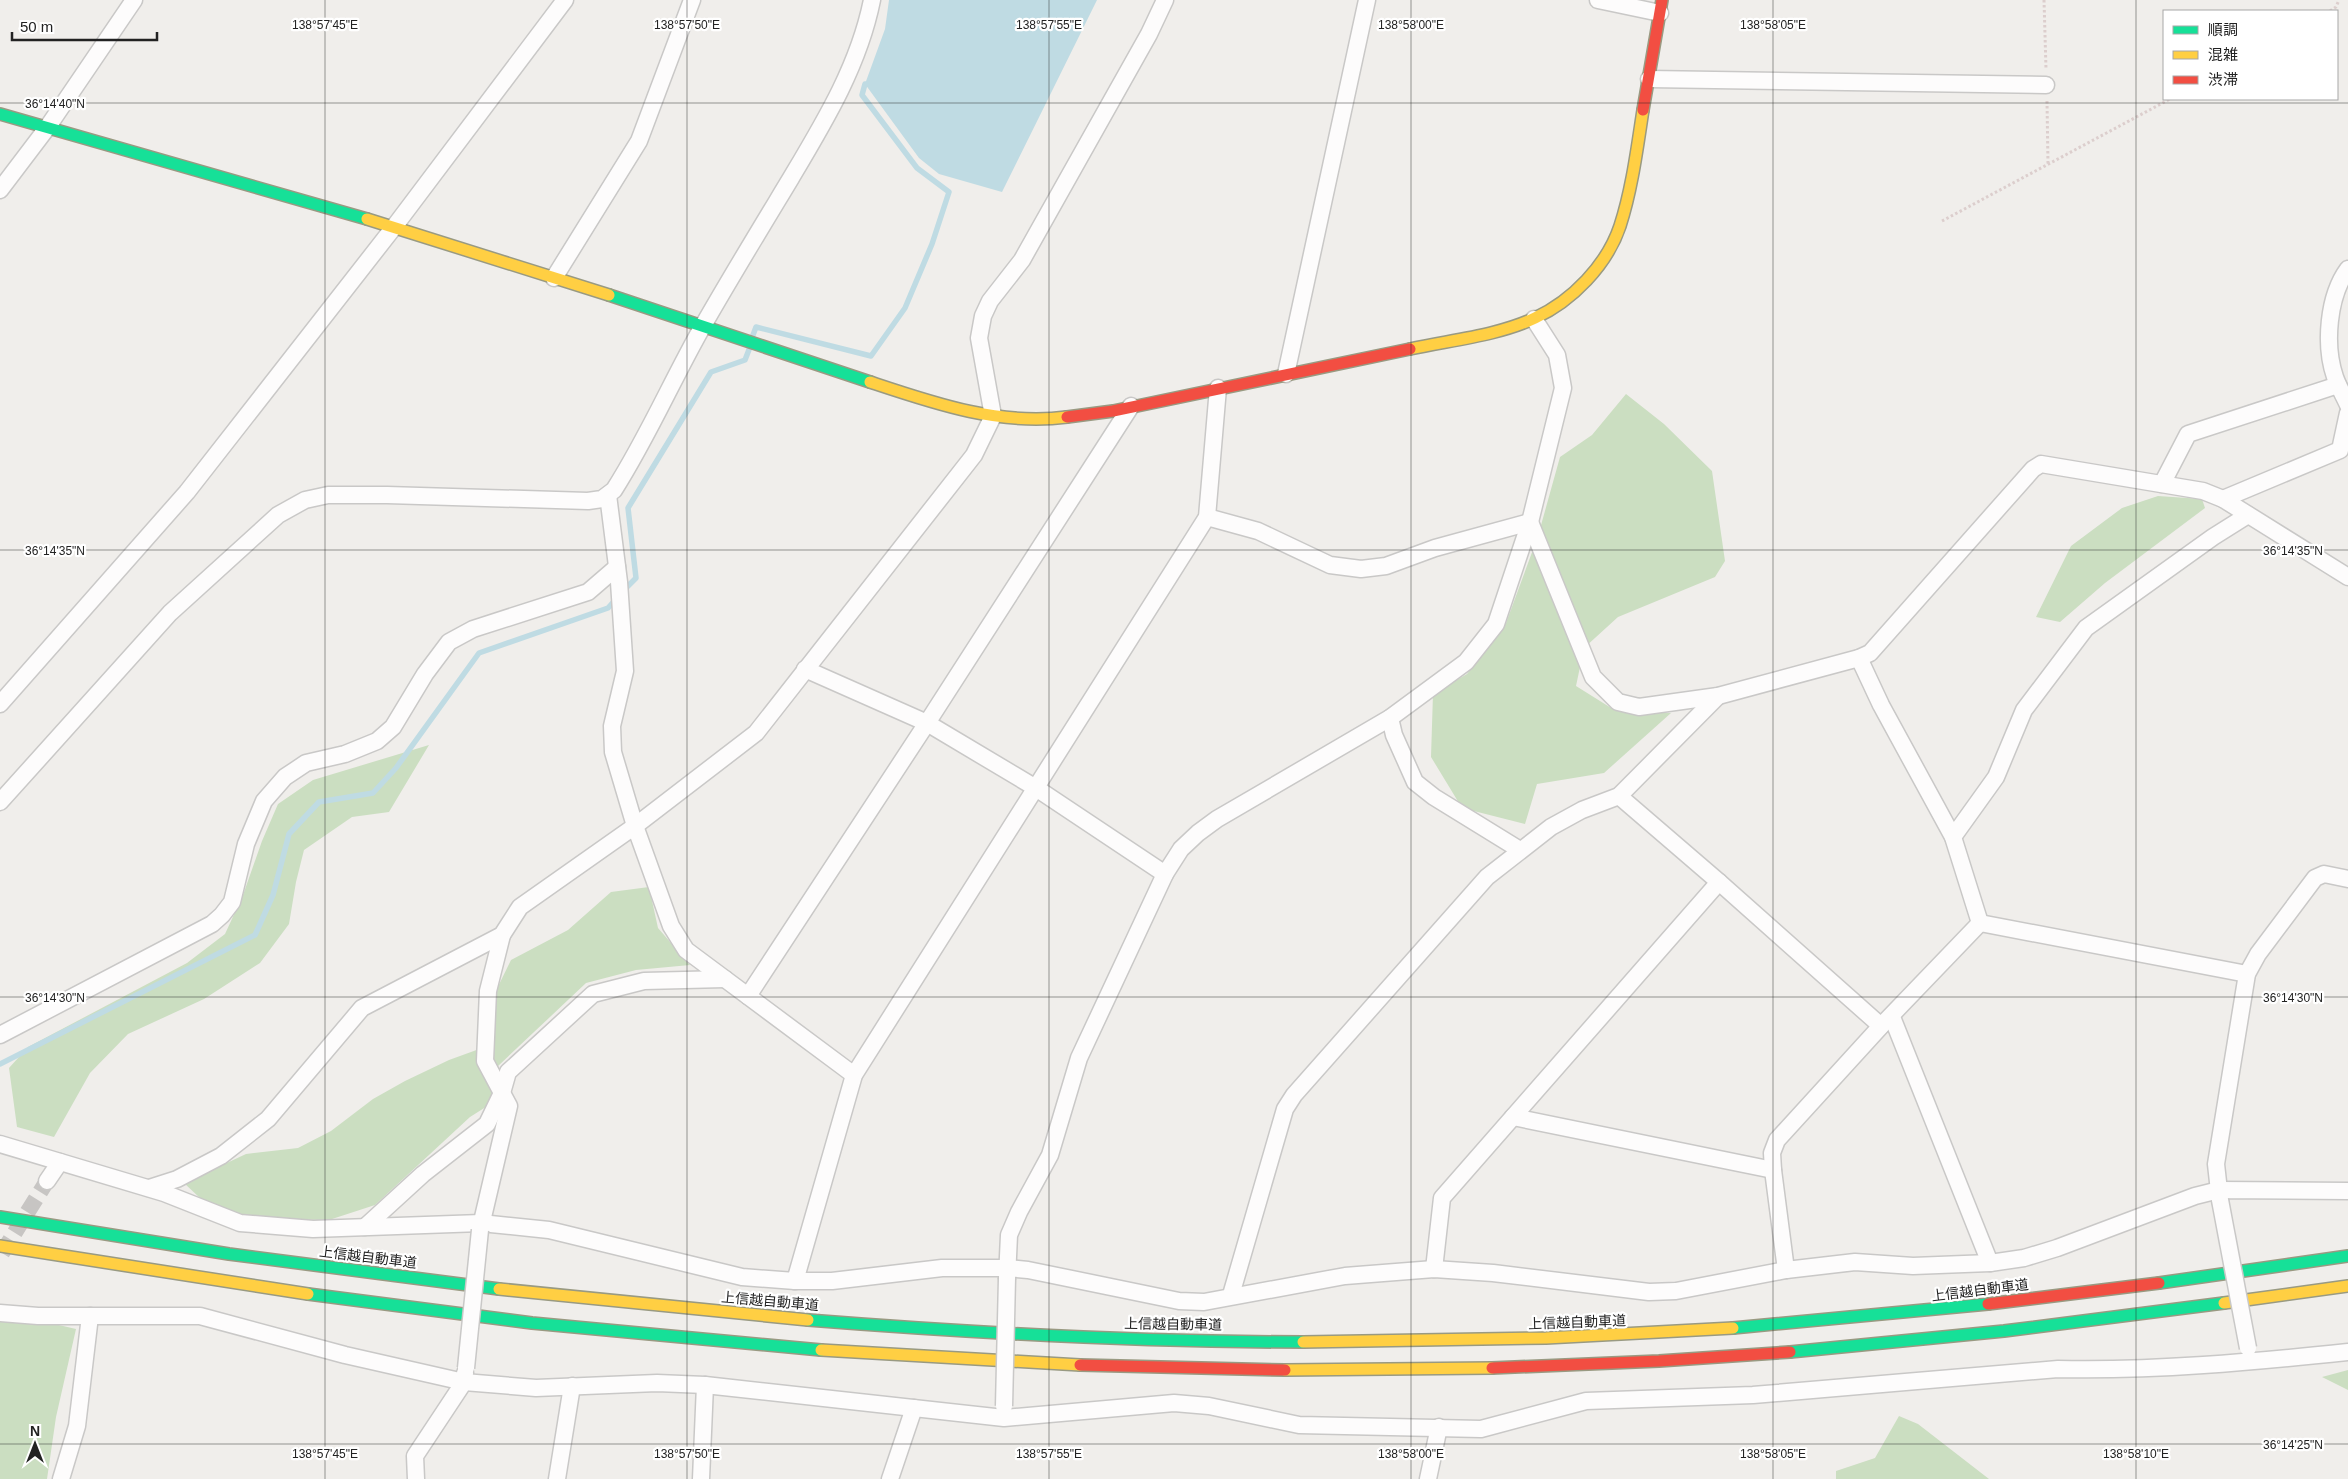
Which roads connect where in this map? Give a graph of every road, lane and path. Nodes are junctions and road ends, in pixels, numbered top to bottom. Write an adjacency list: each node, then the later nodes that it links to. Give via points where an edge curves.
1 (565, 0): 18 (street)
2 (692, 0): 20 (street, via 639,141)
3 (872, 0): 22 (street, via 856,59 835,100)
4 (1165, 0): 29 (street, via 1022,260 990,301 983,316 979,338)
5 (1367, 0): 23 (street)
6 (1598, 0): 9 (street)
7 (2338, 0): 10 (path)
8 (126, 2): 15 (street)
9 (1661, 6): 11 (main road)
10 (2332, 10)
11 (1649, 78): 12 (street); 21 (main road, via 1620,227 1591,276 1560,305)
12 (2046, 85)
13 (2168, 100): 17 (path)
14 (0, 114): 15 (main road)
15 (47, 128): 16 (street); 18 (main road)
16 (0, 190)
17 (1942, 221)
18 (394, 227): 20 (main road); 41 (street, via 187,492)
19 (2348, 269): 24 (street, via 2333,305 2329,342)
20 (554, 278): 22 (main road)
21 (1534, 319): 23 (main road, via 1498,330); 36 (street, via 1557,355 1563,388)
22 (703, 325): 29 (main road, via 935,404); 32 (street, via 625,474)
23 (1286, 374): 25 (main road)
24 (2338, 385): 26 (street); 31 (street, via 2188,434)
25 (1218, 388): 27 (main road); 35 (street)
26 (2348, 405)
27 (1131, 406): 29 (main road, via 1058,418); 45 (street)
28 (2348, 413): 30 (street)
29 (994, 416): 40 (street, via 974,455)
30 (2344, 450): 33 (street)
31 (2162, 484): 33 (street); 39 (street, via 2041,464 1870,653)
32 (608, 495): 37 (street); 48 (street, via 588,502 387,495 328,495 305,500 278,515 170,613)
33 (2222, 499): 34 (street)
34 (2248, 515): 38 (street); 50 (street, via 2213,536 2086,628 2024,710 1996,777)
35 (1207, 517): 36 (street, via 1258,531 1330,564 1361,569 1386,566 1435,548); 46 (street)
36 (1530, 522): 42 (street, via 1593,676 1607,692 1618,702 1639,707); 44 (street, via 1496,624 1466,662)
37 (618, 574): 49 (street, via 625,671 612,726 613,752); 61 (street, via 588,592 473,629 449,642 393,727 377,741 345,754 306,763 285,777 264,801 246,844 232,902 212,924)
38 (2348, 577)
39 (1859, 658): 42 (street); 50 (street, via 1881,706)
40 (805, 669): 45 (street); 49 (street, via 756,732)
41 (6, 684): 43 (street)
42 (1718, 696): 47 (street)
43 (0, 704)
44 (1390, 718): 51 (street, via 1415,782); 52 (street, via 1218,819 1181,849)
45 (927, 723): 46 (street); 59 (street)
46 (1036, 788): 52 (street); 62 (street)
47 (1619, 796): 51 (street, via 1582,810); 54 (street)
48 (0, 802)
49 (635, 826): 56 (street, via 520,907); 58 (street, via 671,926 686,950)
50 (1953, 837): 55 (street)
51 (1520, 850): 83 (street, via 1487,877 1289,1102)
52 (1165, 874): 80 (street, via 1079,1058 1050,1155 1018,1212 1009,1235)
53 (2348, 879): 57 (street, via 2324,874 2314,878)
54 (1719, 882): 60 (street); 64 (street)
55 (1980, 923): 57 (street); 60 (street)
56 (502, 935): 63 (street, via 488,991 485,1062); 69 (street, via 362,1008 268,1119 221,1156 178,1179)
57 (2246, 974): 71 (street, via 2216,1164)
58 (726, 979): 59 (street); 63 (street, via 644,981 593,994 508,1072)
59 (748, 996): 62 (street)
60 (1886, 1022): 67 (street, via 1778,1140 1772,1153); 77 (street)
61 (0, 1035)
62 (854, 1075): 81 (street)
63 (502, 1093): 73 (street, via 487,1124 423,1174); 74 (street, via 509,1106)
64 (1513, 1117): 67 (street); 78 (street, via 1442,1198)
65 (0, 1144): 66 (street)
66 (60, 1162): 68 (street); 69 (street)
67 (1773, 1170): 79 (street)
68 (47, 1181)
69 (148, 1188): 73 (street, via 240,1223 313,1229)
70 (2348, 1190): 71 (street)
71 (2220, 1195): 77 (street, via 2195,1196 2057,1248 2024,1258); 87 (street, bridge)
72 (0, 1218): 76 (main road, 上信越自動車道, via 270,1259 634,1304 986,1332 1310,1342 1542,1339 1785,1324 2028,1300)
73 (365, 1227): 74 (street)
74 (481, 1227): 81 (street, via 549,1230 742,1277); 88 (street, bridge)
75 (0, 1246): 82 (main road, via 269,1289 520,1321 759,1344 1000,1361 1205,1368 1438,1370 1790,1352 2025,1328)
76 (2348, 1256)
77 (1990, 1263): 79 (street, via 1913,1266 1855,1262)
78 (1434, 1269): 79 (street, via 1649,1292 1676,1291); 83 (street, via 1345,1276)
79 (1786, 1270)
80 (1007, 1273): 81 (street, via 942,1268 832,1281); 83 (street, via 1028,1270 1179,1301 1204,1302); 92 (street, bridge)
81 (795, 1281)
82 (2348, 1286)
83 (1231, 1296)
84 (0, 1313): 85 (street)
85 (90, 1316): 88 (street, via 200,1316 345,1355); 94 (street, via 76,1426)
86 (2348, 1352): 87 (street)
87 (2250, 1355): 93 (street, via 2108,1370 2058,1369 1753,1395 1586,1401 1481,1429)
88 (465, 1375): 90 (street, via 536,1388); 95 (street, via 415,1456)
89 (705, 1385): 90 (street); 91 (street); 97 (street)
90 (572, 1386): 96 (street)
91 (914, 1408): 92 (street); 98 (street)
92 (1004, 1412): 93 (street, via 1174,1403 1209,1406 1299,1425)
93 (1439, 1427): 99 (street)
94 (61, 1479)
95 (416, 1479)
96 (557, 1479)
97 (701, 1479)
98 (890, 1479)
99 (1428, 1479)

